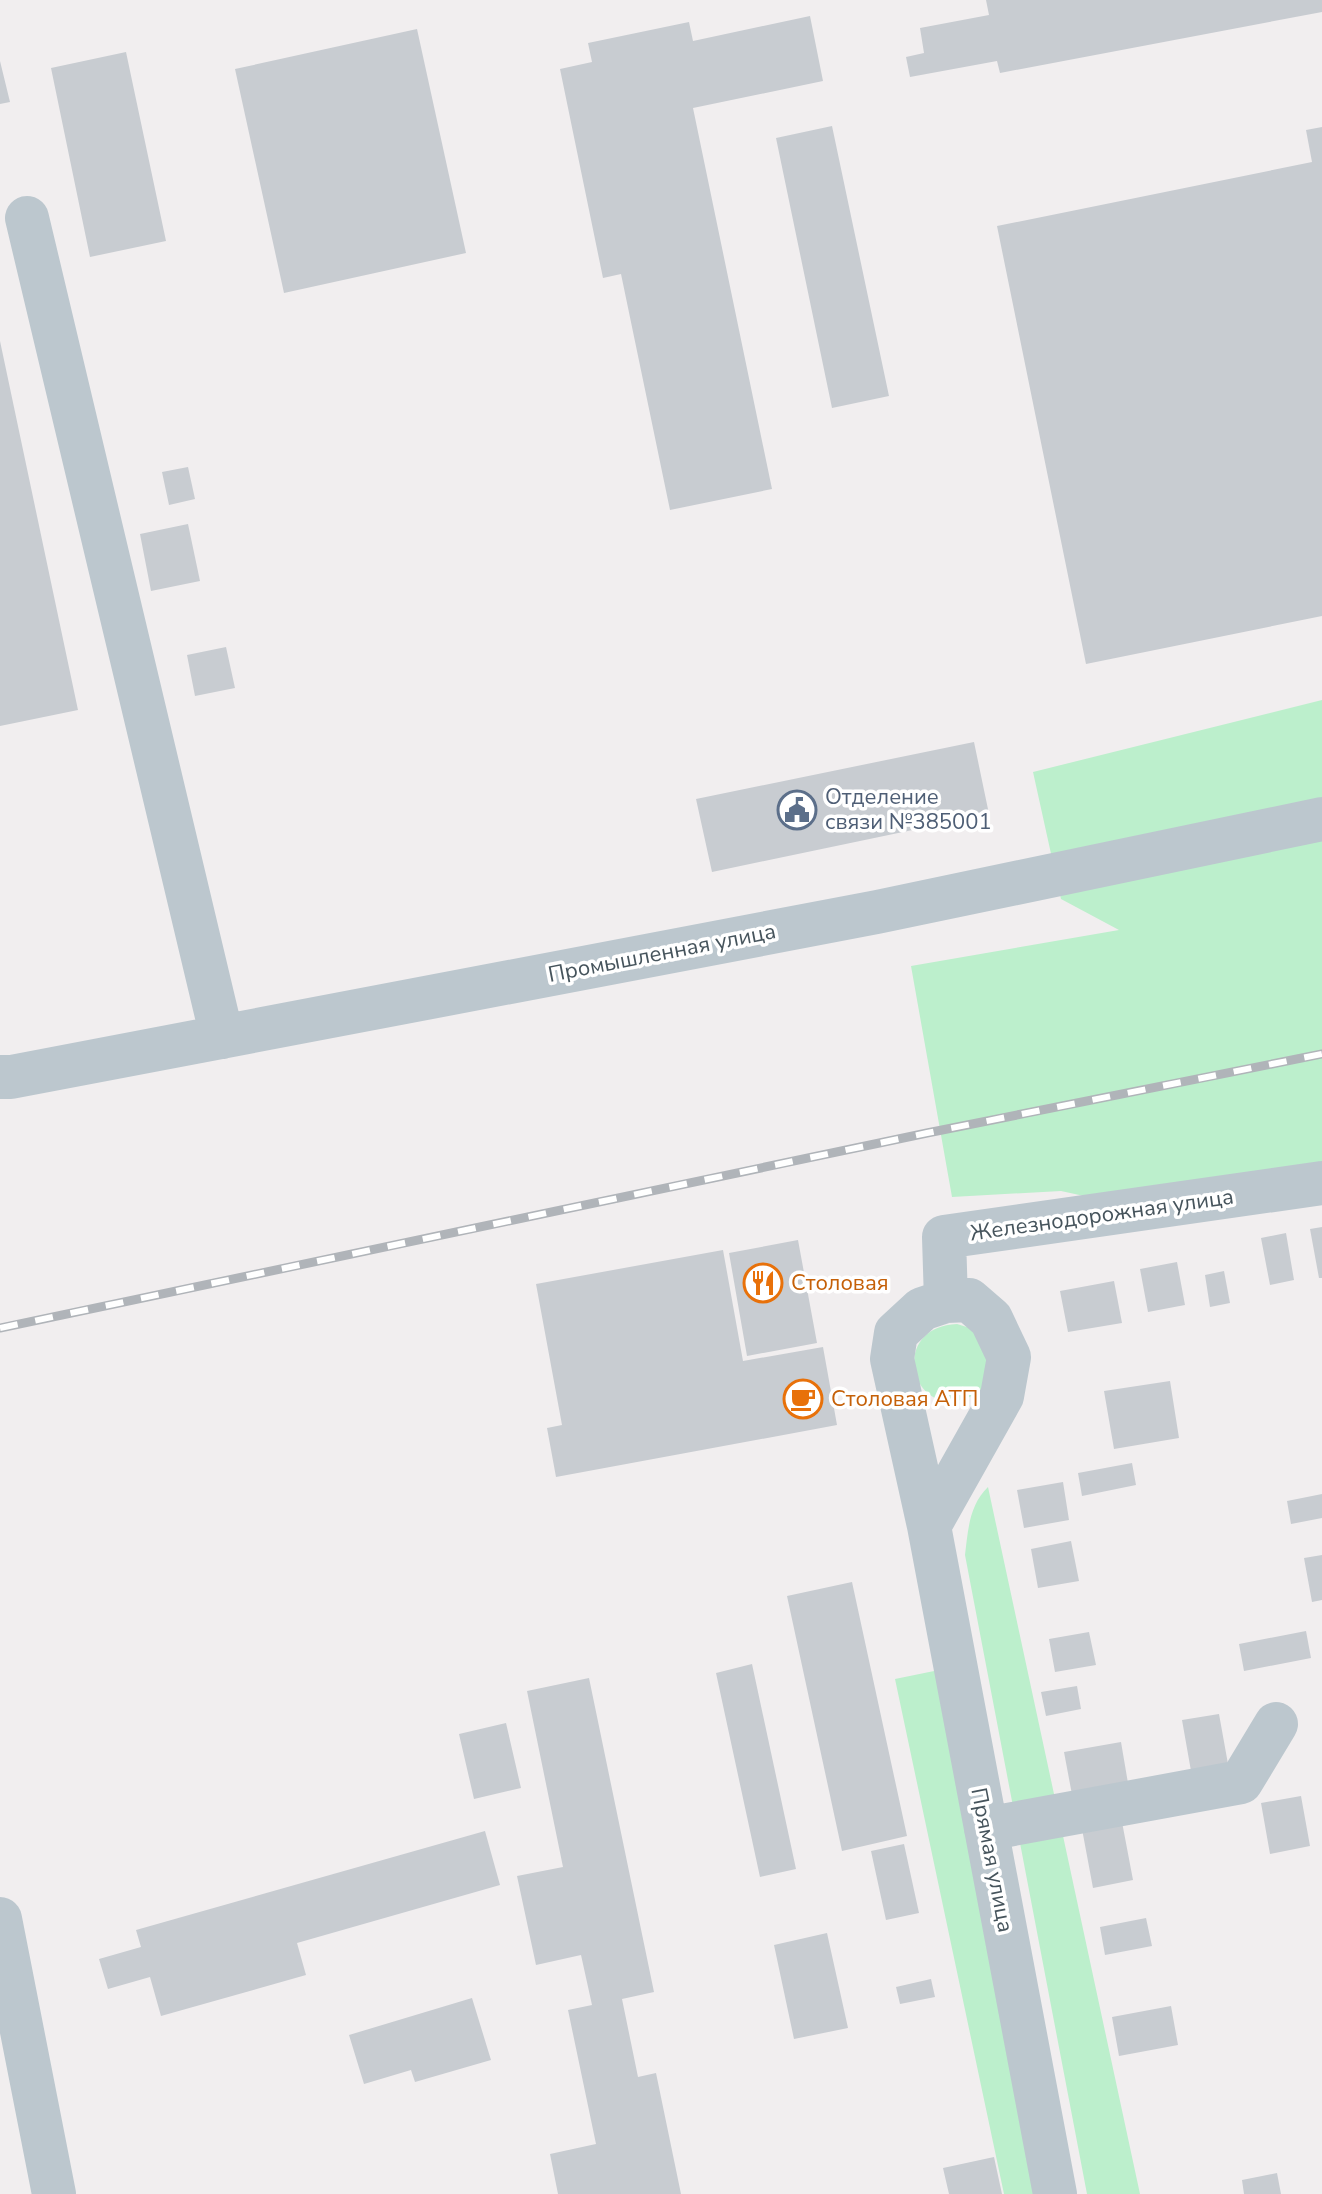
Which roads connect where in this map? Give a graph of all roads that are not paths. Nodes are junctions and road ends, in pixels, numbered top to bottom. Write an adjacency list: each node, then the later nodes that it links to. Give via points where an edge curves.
1 (27, 218): 3 (street)
2 (1322, 819): 3 (street, Промышленная улица, via 877,912)
3 (222, 1037): 4 (street, Промышленная улица)
4 (0, 1077)
5 (1322, 1183): 6 (street, Железнодорожная улица, via 944,1237)
6 (946, 1301): 7 (street, Прямая улица, via 922,1309 896,1333 892,1359); 7 (street, via 969,1300 991,1319 1009,1357 1002,1396)
7 (929, 1526): 9 (street, Прямая улица)
8 (1276, 1724): 9 (street, via 1241,1782)
9 (986, 1829): 12 (street, Прямая улица)
10 (0, 1919): 11 (street)
11 (54, 2194)
12 (1055, 2194)

